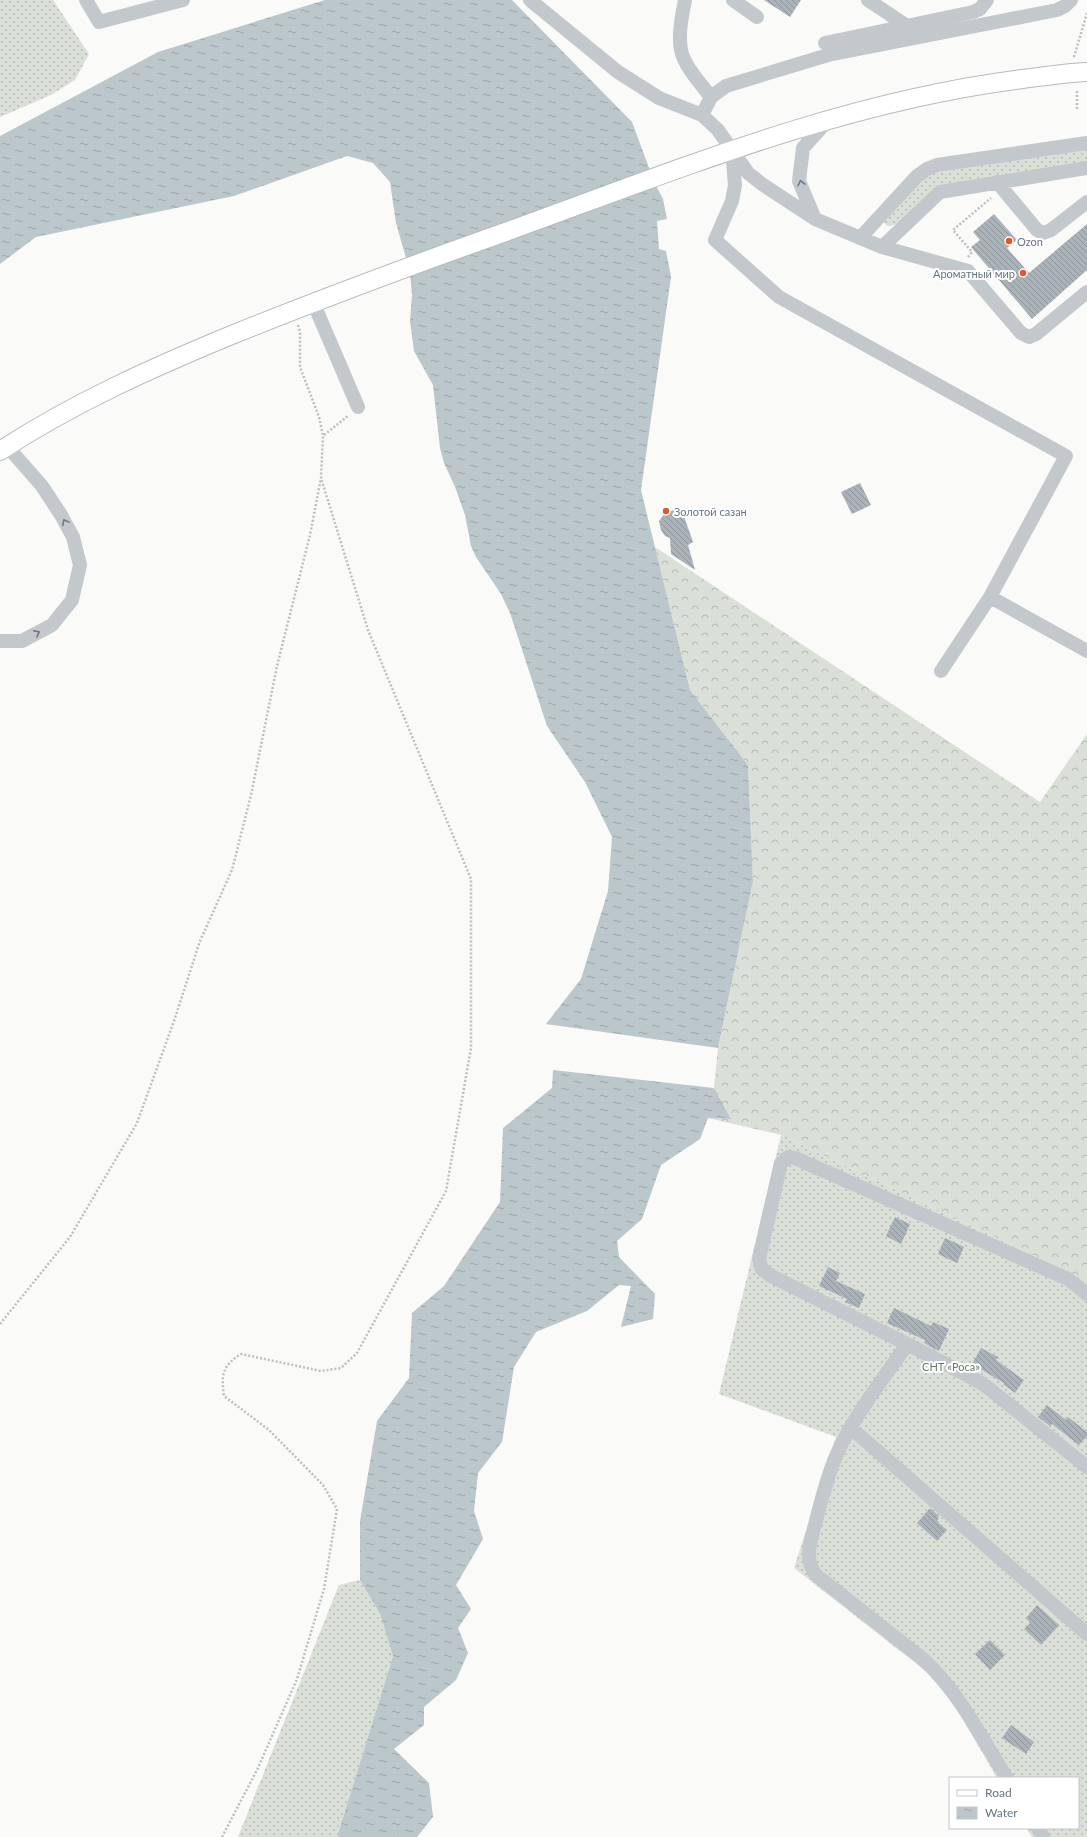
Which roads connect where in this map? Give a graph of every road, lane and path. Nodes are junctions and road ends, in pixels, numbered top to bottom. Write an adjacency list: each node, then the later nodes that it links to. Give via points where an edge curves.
1 (86, 0): 2 (street, via 99,22)
2 (183, 0)
3 (530, 0): 18 (street, via 618,72 659,98)
4 (684, 0): 16 (street, via 681,50 692,72)
5 (732, 0): 10 (street)
6 (868, 0): 11 (street)
7 (987, 0): 11 (street, via 980,9 973,12)
8 (1071, 0): 16 (street, via 1057,10 828,55 726,86)
9 (1087, 13): 13 (path)
10 (757, 17)
11 (907, 26): 12 (street)
12 (826, 43)
13 (1073, 60)
14 (1087, 72): 19 (main road, via 998,82 933,93)
15 (1077, 91): 17 (path)
16 (711, 97): 18 (street)
17 (1077, 109)
18 (702, 115): 21 (street, via 718,130)
19 (829, 118): 21 (main road); 25 (street, one-way to 19, via 799,181 803,148)
20 (1087, 143): 26 (street, via 938,165 927,169 917,176)
21 (732, 150): 25 (street, via 748,173); 30 (main road); 36 (street, via 735,185 732,201 715,240 779,297 1066,456)
22 (1087, 168): 23 (street)
23 (1000, 186): 24 (street, via 1037,230 1043,233 1051,230); 27 (street, via 940,192); 28 (path, via 953,230 972,252)
24 (1087, 202)
25 (815, 219): 26 (street)
26 (860, 238): 27 (street)
27 (882, 247): 28 (street)
28 (961, 268): 29 (street, via 972,274 1022,333 1029,337)
29 (1087, 292)
30 (313, 302): 31 (main road); 32 (street)
31 (294, 310): 33 (path, via 300,332 300,368 319,417); 34 (main road, via 152,369 91,398)
32 (358, 407): 33 (path)
33 (323, 436): 35 (path)
34 (3, 449): 37 (street, one-way to 34, via 22,640 52,625 72,600 80,566 74,537 42,486)
35 (321, 478): 41 (path, via 232,870 200,941 137,1123 70,1237); 47 (path, via 368,630 471,879 470,1048 446,1191 357,1353 341,1368 321,1372 241,1354 229,1361 222,1378 224,1396 269,1430 322,1485 337,1510 324,1589 297,1679 258,1768)
36 (990, 597): 38 (street); 39 (street)
37 (0, 641)
38 (1087, 651)
39 (941, 671)
40 (1087, 1294): 42 (street, via 1068,1279 802,1161 788,1157 783,1160 759,1259 762,1269 771,1276)
41 (0, 1324)
42 (907, 1344): 43 (street); 44 (street, via 987,1387)
43 (851, 1428): 45 (street); 46 (street, via 837,1453 827,1479 808,1554 810,1568 924,1659 939,1674 954,1692)
44 (1087, 1467)
45 (1087, 1634)
46 (1006, 1777)
47 (222, 1837)

